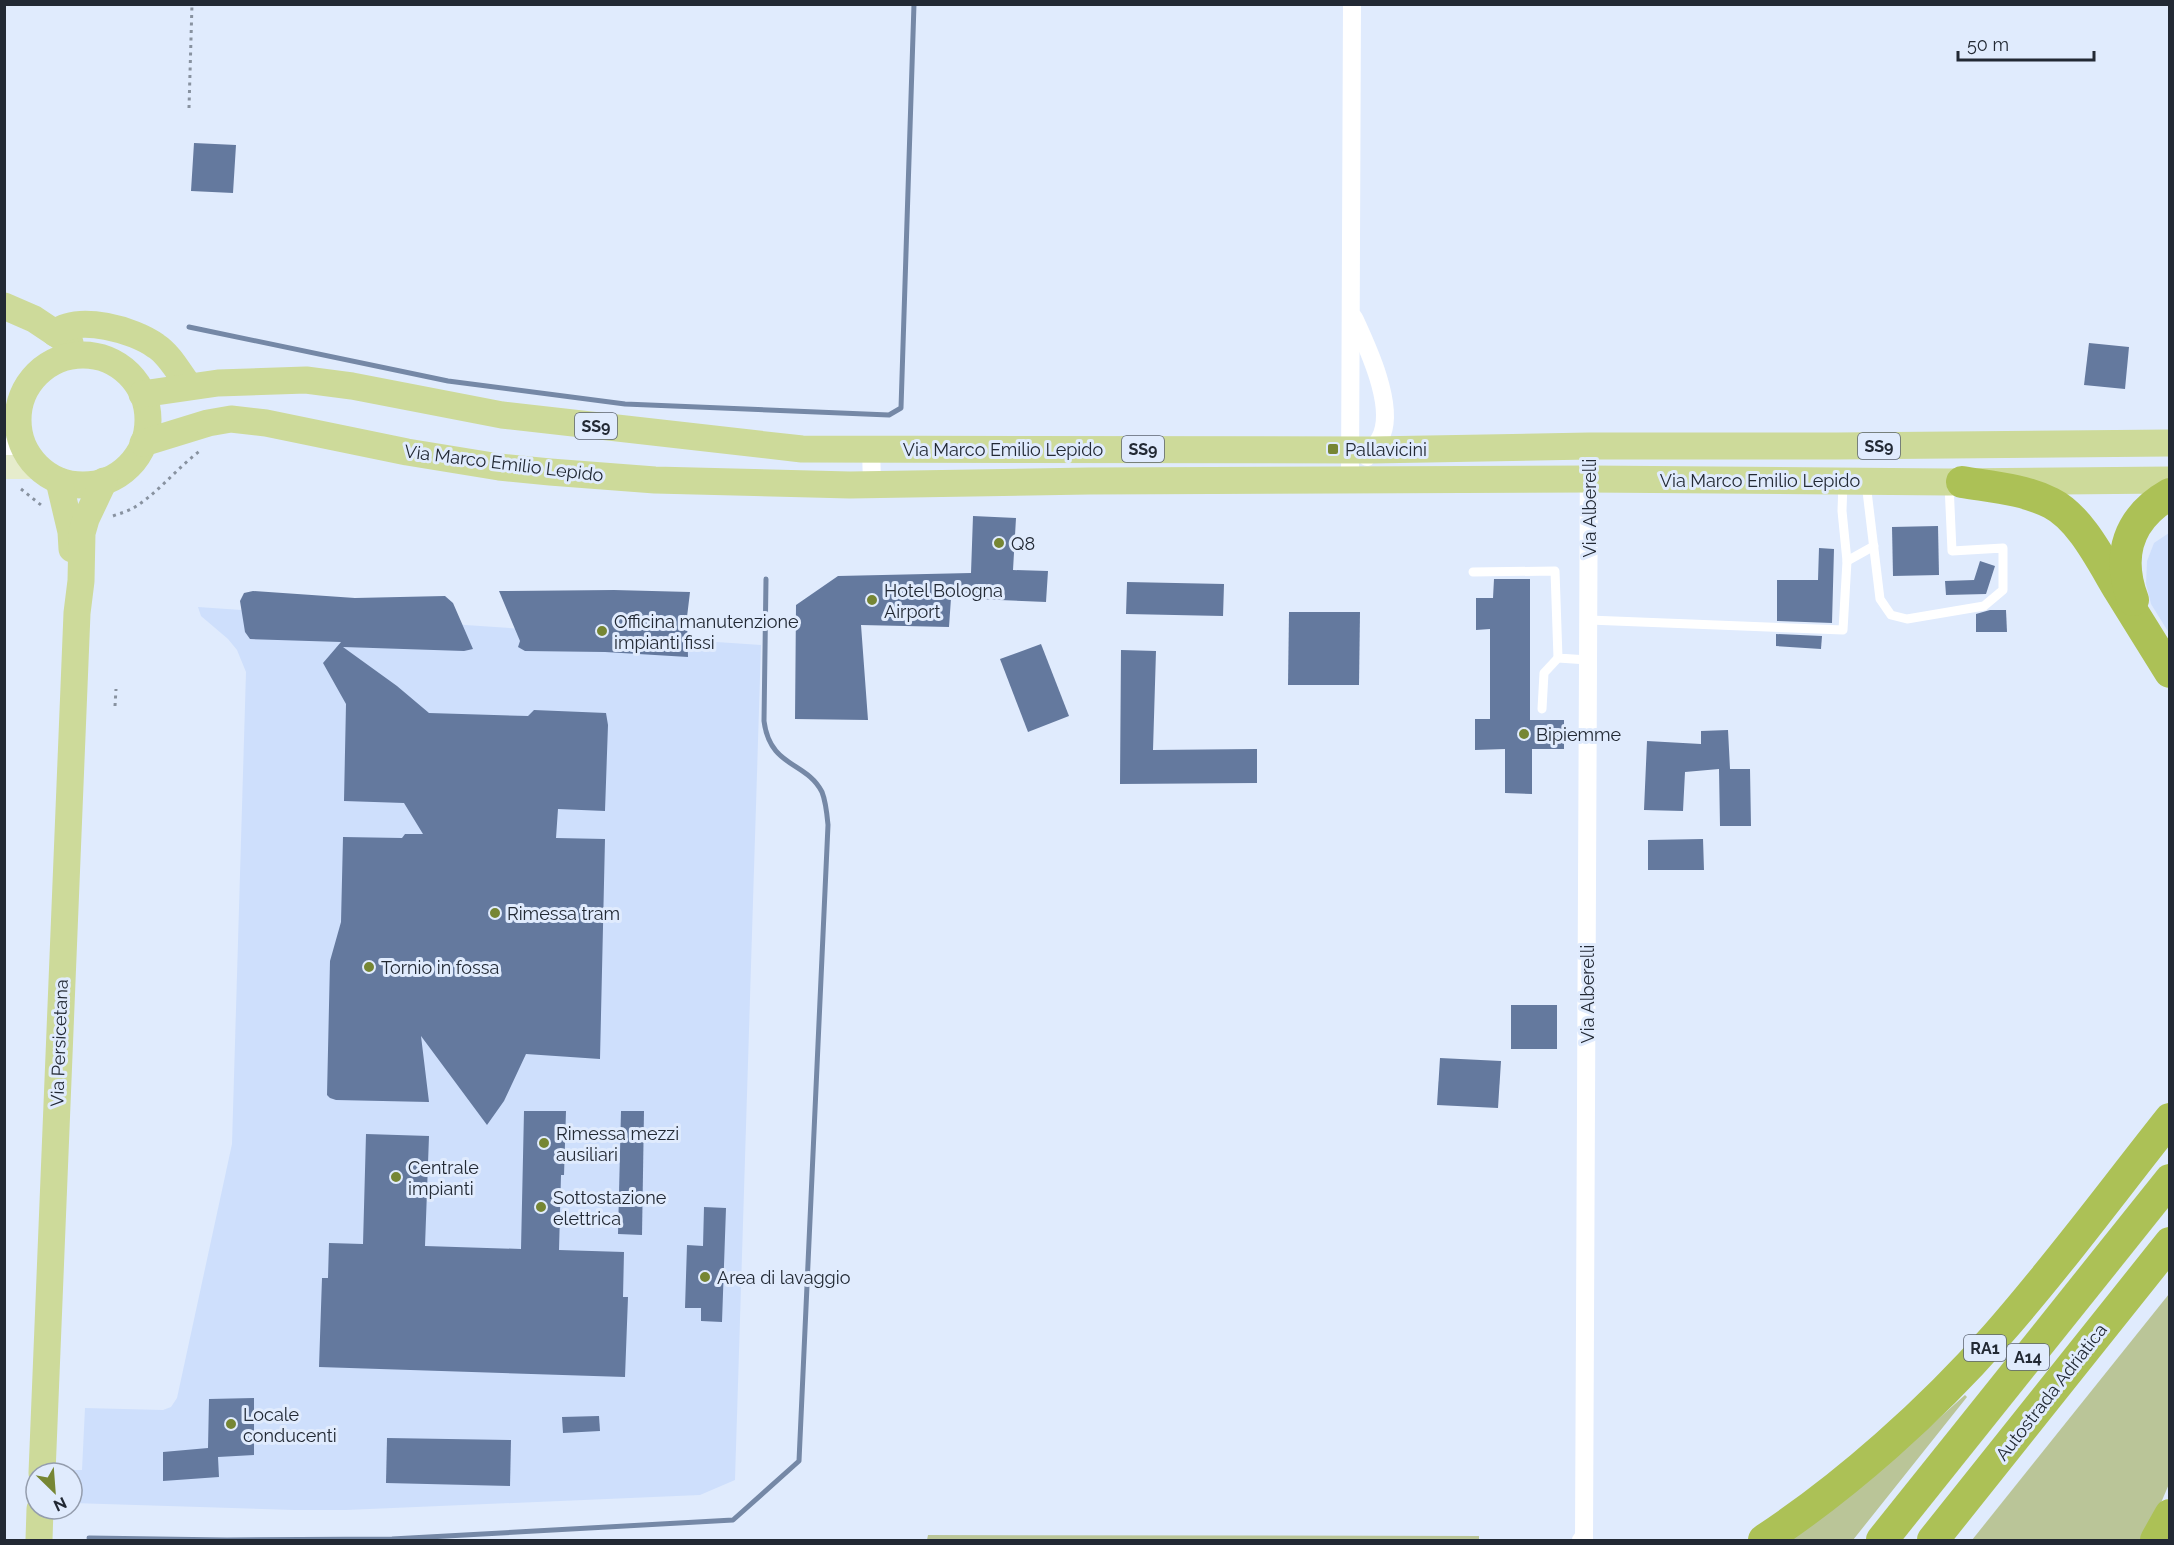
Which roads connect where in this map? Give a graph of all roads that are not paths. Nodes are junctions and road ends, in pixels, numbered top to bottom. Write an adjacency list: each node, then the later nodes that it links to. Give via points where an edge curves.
1 (1352, 4): 3 (street)
2 (4, 306): 4 (main road)
3 (1350, 309): 13 (street); 13 (street, via 1372,362 1384,406 1382,434)
4 (56, 333): 5 (main road); 6 (main road, via 74,325 91,324 132,334 161,350)
5 (89, 356): 7 (main road, via 122,368); 8 (main road, via 69,357 42,370 25,391)
6 (189, 386): 7 (main road, Via Marco Emilio Lepido / SS9); 12 (main road, Via Marco Emilio Lepido / SS9, via 306,380 502,415 802,449)
7 (142, 394): 9 (main road, via 148,421)
8 (10, 438): 16 (main road, via 35,467)
9 (143, 443): 19 (main road, via 133,462); 21 (main road, Via Marco Emilio Lepido / SS9, via 231,419 407,452 549,472 655,480)
10 (2169, 443): 11 (main road, Via Marco Emilio Lepido / SS9)
11 (1589, 446): 13 (main road, Via Marco Emilio Lepido / SS9); 14 (street, Via Alberelli)
12 (871, 449): 13 (main road, Via Marco Emilio Lepido / SS9); 21 (street)
13 (1362, 450): 17 (street)
14 (1589, 479): 17 (main road, Via Marco Emilio Lepido / SS9); 18 (main road, Via Marco Emilio Lepido / SS9); 27 (street, Via Alberelli)
15 (2169, 480): 20 (main road, Via Marco Emilio Lepido / SS9)
16 (59, 481): 19 (main road, via 75,485); 26 (main road, Via Persicetana, via 71,532)
17 (1350, 481): 21 (main road, Via Marco Emilio Lepido / SS9)
18 (1855, 481): 20 (main road, Via Marco Emilio Lepido / SS9); 23 (lane); 24 (lane, via 1842,511)
19 (104, 482): 26 (main road, Via Persicetana, via 82,532)
20 (1955, 482): 23 (lane, via 1952,551 2003,548 2002,590 1984,606 1907,619 1891,615 1880,599); 28 (highway, via 2018,490 2054,504 2072,519 2094,550)
21 (872, 484)
22 (2169, 494): 28 (highway, via 2139,518 2124,555 2129,589)
23 (1874, 546): 24 (lane)
24 (1847, 561): 27 (lane, via 1843,630)
25 (1473, 572): 29 (lane, via 1555,571)
26 (77, 613): 38 (main road, Via Persicetana)
27 (1588, 620): 30 (street, Via Alberelli)
28 (2146, 634): 31 (highway)
29 (1558, 658): 30 (lane); 32 (lane, via 1544,673)
30 (1588, 660): 43 (street, Via Alberelli)
31 (2169, 672)
32 (1542, 709)
33 (2169, 1108): 35 (highway)
34 (2169, 1119): 35 (highway, RA1)
35 (2121, 1180): 44 (highway, RA1, via 2019,1309 1962,1373 1855,1471)
36 (2169, 1180): 41 (highway, A14)
37 (2169, 1243): 45 (highway, Autostrada Adriatica / A14)
38 (42, 1461)
39 (2169, 1515): 46 (highway)
40 (40, 1521): 42 (main road)
41 (1884, 1538)
42 (39, 1540)
43 (1581, 1540)
44 (1764, 1540)
45 (1934, 1540)
46 (2156, 1540)

